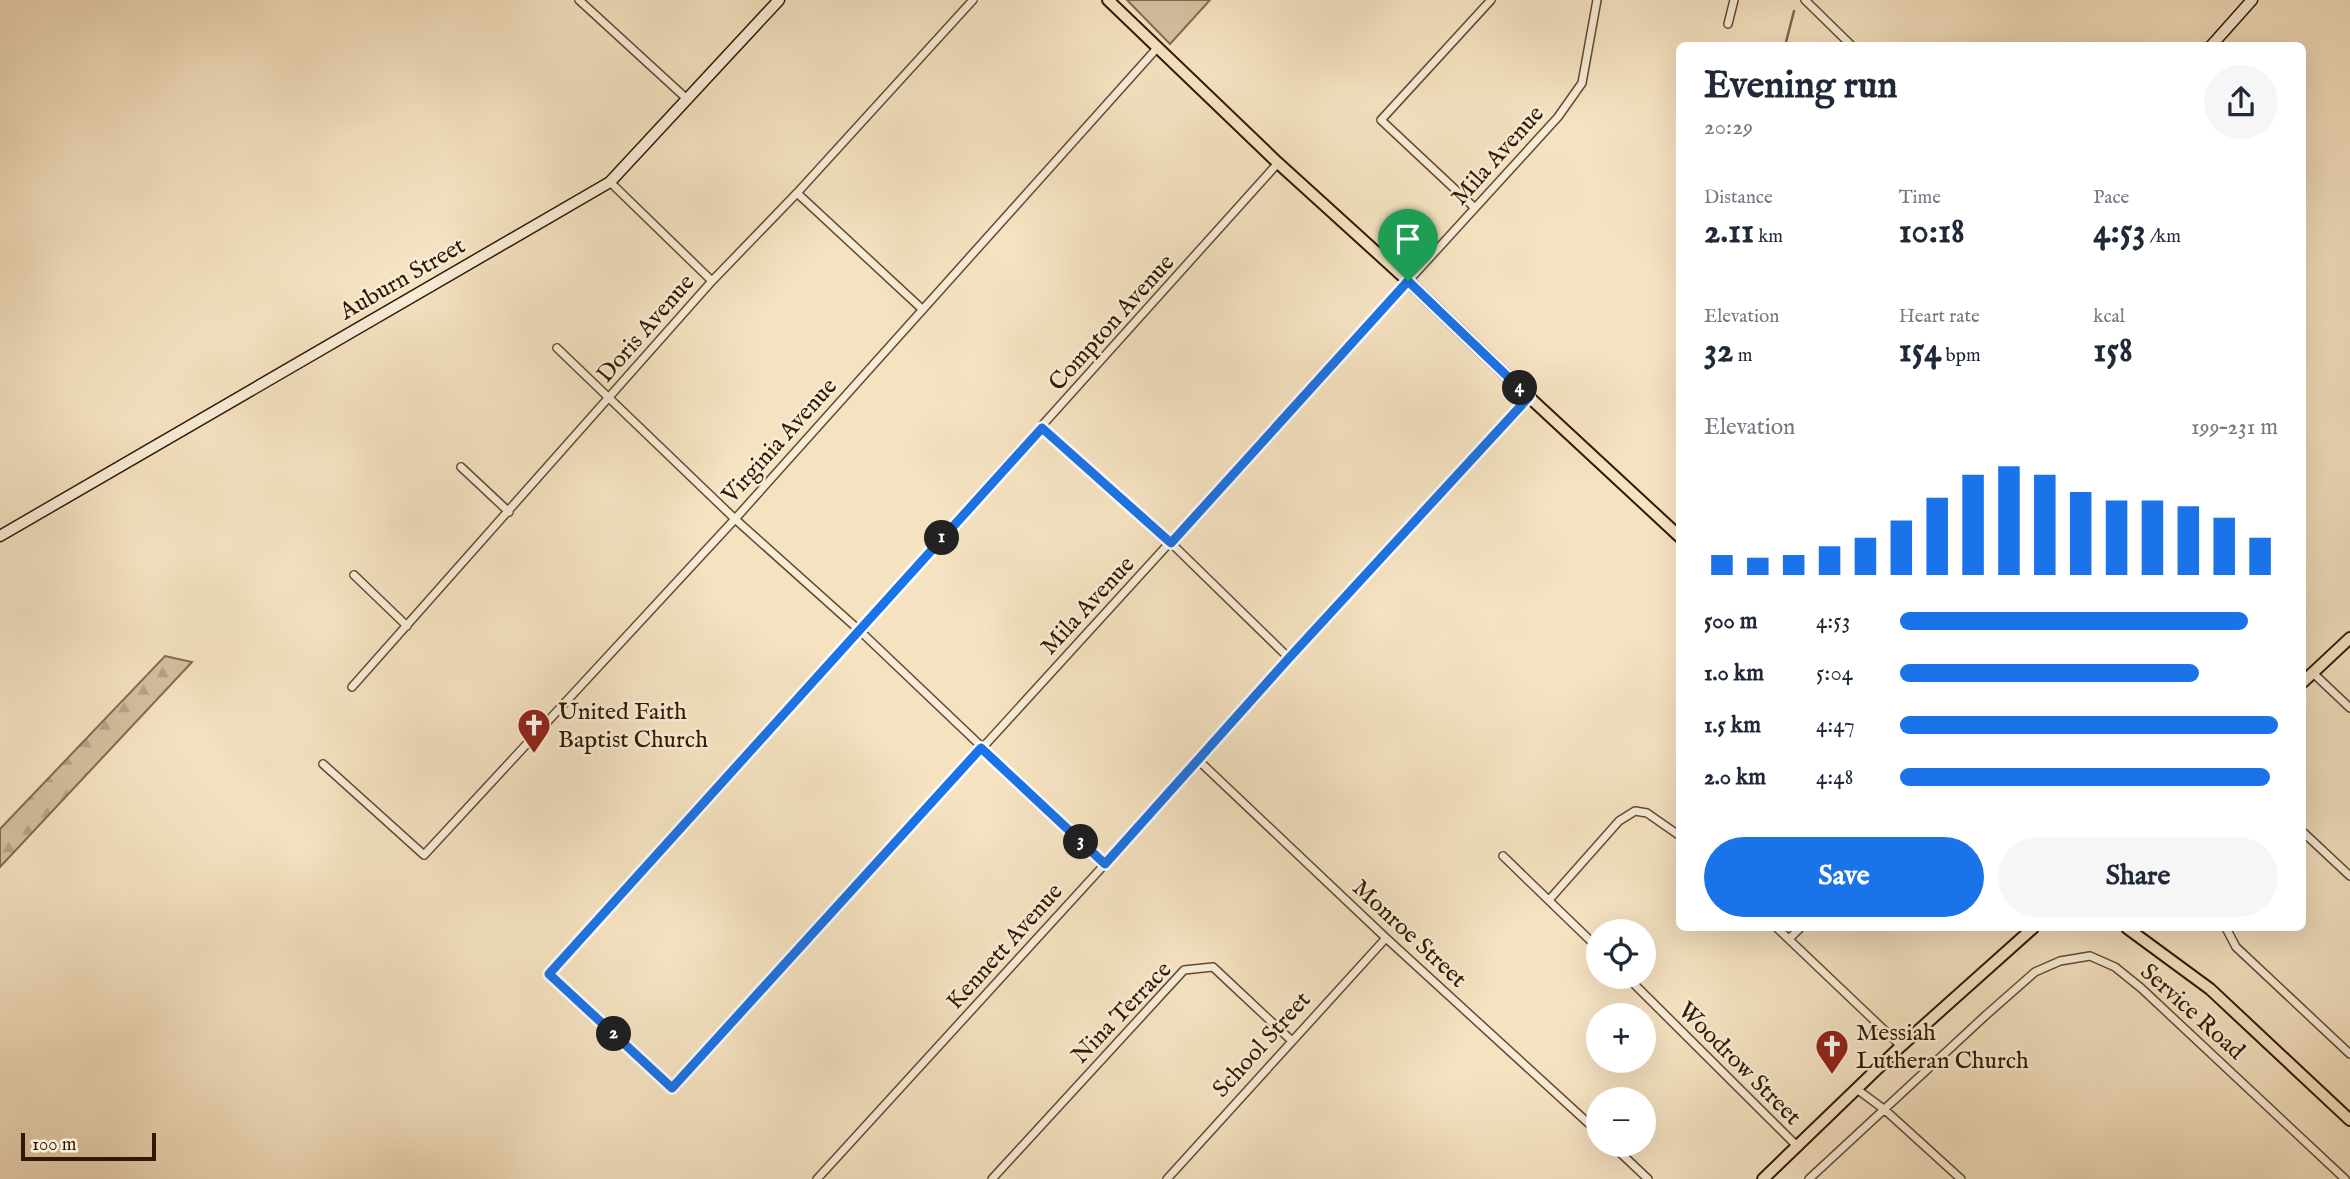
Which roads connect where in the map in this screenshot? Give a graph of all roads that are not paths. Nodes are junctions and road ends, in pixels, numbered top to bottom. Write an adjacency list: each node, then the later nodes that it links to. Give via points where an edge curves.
1 (579, 0): 14 (street)
2 (779, 0): 14 (main road, Auburn Street)
3 (973, 0): 17 (street, Doris Avenue)
4 (1108, 0): 13 (main road)
5 (1491, 0): 18 (street, via 1381,120)
6 (1597, 0): 18 (street, Mila Avenue, via 1582,83 1558,117)
7 (1734, 0): 10 (street)
8 (1805, 0): 11 (street)
9 (2252, 0): 12 (main road)
10 (1728, 24)
11 (1848, 42)
12 (2215, 42)
13 (1158, 47): 15 (main road); 21 (street, Virginia Avenue)
14 (687, 100): 16 (main road, Auburn Street)
15 (1278, 163): 20 (main road); 25 (street, Compton Avenue)
16 (610, 182): 19 (street); 30 (main road, Auburn Street)
17 (797, 193): 19 (street, Doris Avenue); 21 (street)
18 (1475, 208): 20 (street, Mila Avenue)
19 (712, 281): 23 (street, Doris Avenue)
20 (1408, 281): 24 (main road); 31 (street, Mila Avenue)
21 (922, 309): 28 (street, Virginia Avenue)
22 (557, 348): 23 (street)
23 (610, 397): 27 (street, Doris Avenue); 28 (street)
24 (1529, 397): 29 (main road); 36 (street, Kennett Avenue)
25 (1042, 428): 31 (street); 34 (street, Compton Avenue)
26 (461, 467): 27 (street)
27 (509, 512): 33 (street, Doris Avenue)
28 (735, 519): 34 (street); 43 (street, Virginia Avenue, via 424,855)
29 (1676, 533)
30 (0, 536)
31 (1171, 543): 36 (street); 41 (street, Mila Avenue)
32 (354, 575): 33 (street)
33 (407, 626): 39 (street, Doris Avenue)
34 (859, 629): 41 (street); 62 (street, Compton Avenue, via 549,974)
35 (2350, 638): 37 (main road)
36 (1289, 658): 42 (street, Kennett Avenue)
37 (2313, 673): 38 (main road); 40 (street)
38 (2306, 679)
39 (352, 687)
40 (2350, 708)
41 (981, 748): 47 (street); 62 (street, Mila Avenue)
42 (1197, 759): 47 (street, Kennett Avenue); 56 (street, Monroe Street)
43 (323, 764)
44 (1676, 833): 49 (street, via 1647,813 1635,811 1619,821)
45 (2306, 835): 48 (street)
46 (1503, 856): 49 (street)
47 (1105, 864): 69 (street, Kennett Avenue)
48 (2350, 876)
49 (1549, 900): 55 (street)
50 (1780, 931): 57 (street)
51 (1797, 931): 57 (street)
52 (2028, 931): 60 (main road)
53 (2131, 931): 65 (main road, via 2210,989)
54 (2228, 931): 61 (street, via 2236,947)
55 (1586, 936)
56 (1386, 938): 59 (street, School Street); 66 (street, Monroe Street)
57 (1789, 939): 60 (street)
58 (1639, 989): 67 (street, Woodrow Street)
59 (1292, 1041): 70 (street, Nina Terrace, via 1213,967 1184,970); 71 (street, School Street)
60 (1901, 1046): 63 (main road)
61 (2350, 1054)
62 (672, 1088)
63 (1858, 1090): 64 (street); 67 (main road)
64 (1885, 1110): 74 (street, Service Road); 75 (street); 76 (street, Service Road, via 2035,972 2060,961 2090,956 2115,967 2141,988)
65 (2350, 1120)
66 (1586, 1121)
67 (1798, 1147): 73 (main road)
68 (1625, 1157): 72 (street)
69 (817, 1179)
70 (992, 1179)
71 (1167, 1179)
72 (1648, 1179)
73 (1763, 1179)
74 (1809, 1179)
75 (1961, 1179)
76 (2345, 1179)

